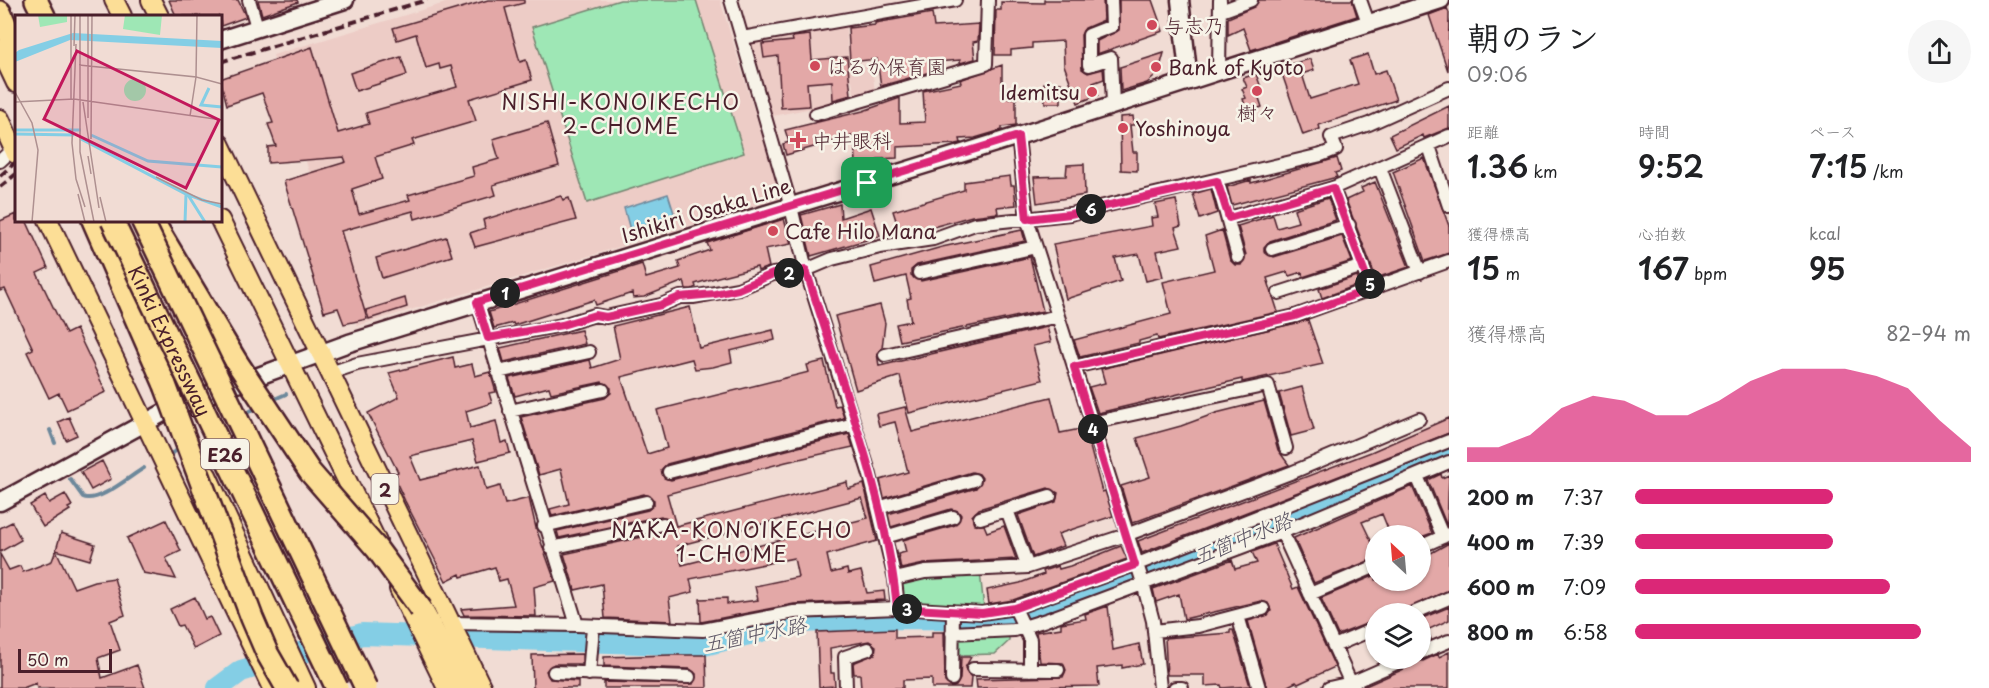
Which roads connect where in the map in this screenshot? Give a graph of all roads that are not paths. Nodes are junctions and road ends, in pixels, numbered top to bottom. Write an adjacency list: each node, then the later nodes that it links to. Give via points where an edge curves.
1 (6, 0): 20 (highway)
2 (36, 0): 17 (highway)
3 (114, 0): 18 (main road)
4 (151, 0): 19 (main road)
5 (249, 0): 22 (street)
6 (345, 0): 22 (main road)
7 (731, 0): 23 (street)
8 (955, 0): 23 (street)
9 (988, 0): 32 (street, via 986,64)
10 (1111, 0): 31 (street, via 1112,26 1089,35 1089,65 1111,58)
11 (1180, 0): 29 (main road)
12 (1251, 0): 15 (street)
13 (1360, 0): 21 (street)
14 (1441, 0): 21 (main road, Ishikiri Osaka Line)
15 (1220, 6): 27 (street)
16 (0, 12): 25 (highway)
17 (44, 15)
18 (122, 15)
19 (158, 15)
20 (15, 19)
21 (1369, 25): 27 (main road, Ishikiri Osaka Line)
22 (256, 27): 24 (main road)
23 (742, 38): 45 (street)
24 (222, 39)
25 (15, 48)
26 (0, 49): 28 (main road)
27 (1220, 72): 29 (main road, Ishikiri Osaka Line)
28 (15, 81)
29 (1189, 81): 31 (main road, Ishikiri Osaka Line)
30 (1449, 88): 42 (street, via 1331,137 1336,149)
31 (1113, 105): 34 (main road, Ishikiri Osaka Line)
32 (816, 114)
33 (0, 119): 37 (main road)
34 (1018, 136): 45 (main road, Ishikiri Osaka Line); 47 (street)
35 (1449, 136): 36 (street)
36 (1429, 146): 41 (street); 44 (street)
37 (15, 147)
38 (222, 148): 70 (main road, 2)
39 (15, 150): 40 (street)
40 (0, 161)
41 (1380, 168): 43 (street); 62 (street)
42 (1217, 181): 46 (street); 47 (street, via 1070,214)
43 (1333, 188): 46 (street); 55 (street)
44 (1449, 206)
45 (791, 207): 61 (street); 66 (main road, Ishikiri Osaka Line)
46 (1229, 218): 58 (street)
47 (1027, 219): 56 (street); 61 (street, via 975,224 933,239 832,259)
48 (49, 222): 80 (main road)
49 (83, 222): 77 (main road)
50 (94, 222): 138 (highway, bridge, via 165,385 262,642)
51 (113, 222): 140 (highway, Kinki Expressway / E26, bridge)
52 (142, 222): 141 (highway, Kinki Expressway / E26, bridge)
53 (153, 222): 143 (highway, bridge, via 291,446 403,582)
54 (221, 222): 72 (main road, 2)
55 (1348, 225): 57 (street); 60 (street)
56 (1036, 247): 63 (street); 67 (street)
57 (1272, 249)
58 (1238, 257)
59 (1449, 261): 62 (street)
60 (1363, 266): 64 (street); 65 (street)
61 (806, 270): 68 (street, via 773,274 715,294 680,297 606,317 595,315); 82 (street)
62 (1420, 272): 64 (street)
63 (919, 273)
64 (1371, 289): 73 (street, via 1295,316)
65 (1279, 293)
66 (477, 302): 68 (street); 70 (main road, Ishikiri Osaka Line)
67 (1058, 316): 71 (street); 73 (street)
68 (488, 338): 74 (street); 75 (street)
69 (589, 352): 74 (street)
70 (320, 353): 72 (main road, Ishikiri Osaka Line); 75 (main road, 2)
71 (885, 355)
72 (290, 365): 77 (main road, Ishikiri Osaka Line); 142 (main road, 2)
73 (1074, 367): 81 (street)
74 (498, 372): 78 (street)
75 (330, 373): 117 (main road, 2)
76 (603, 390): 78 (street)
77 (174, 408): 80 (main road, Ishikiri Osaka Line); 139 (main road)
78 (510, 411): 97 (street)
79 (1419, 419): 99 (street)
80 (145, 422): 90 (main road, Ishikiri Osaka Line); 136 (main road)
81 (1091, 423): 84 (street, via 1268,385); 99 (street)
82 (854, 424): 86 (street); 92 (street)
83 (1449, 441): 104 (street)
84 (1286, 448)
85 (1449, 462): 87 (street)
86 (669, 472)
87 (1417, 476): 98 (street); 100 (street)
88 (974, 480): 92 (street)
89 (1050, 496): 93 (street)
90 (0, 502)
91 (646, 502): 97 (street)
92 (878, 508): 101 (street)
93 (1007, 510): 95 (street); 105 (street)
94 (953, 517): 101 (street)
95 (980, 518)
96 (663, 525): 103 (street)
97 (544, 526): 103 (street)
98 (1282, 532): 108 (street); 109 (street)
99 (1126, 535): 104 (street); 105 (street)
100 (1446, 536): 102 (street)
101 (885, 537): 107 (street)
102 (1431, 542)
103 (551, 548): 118 (street)
104 (1135, 565): 108 (street); 113 (street)
105 (1028, 567): 107 (street, via 925,572)
106 (1365, 571): 109 (street)
107 (895, 579): 112 (street)
108 (1143, 584): 119 (street); 121 (street)
109 (1310, 594): 125 (street)
110 (1449, 598): 111 (street)
111 (1431, 606)
112 (897, 608): 115 (street); 120 (street, via 794,612 703,630)
113 (1015, 608): 115 (street, via 982,613); 119 (street)
114 (1263, 609): 116 (street)
115 (952, 611): 122 (street)
116 (1238, 616): 121 (street); 149 (street)
117 (450, 624): 118 (street); 144 (main road, 2)
118 (577, 625): 120 (street)
119 (1024, 626): 122 (street, via 993,633); 130 (street, via 1030,640)
120 (592, 631): 133 (street)
121 (1154, 631): 146 (street)
122 (952, 633): 135 (street)
123 (1365, 633): 125 (street)
124 (1449, 641): 126 (street)
125 (1334, 646): 137 (street)
126 (1431, 648)
127 (868, 649): 145 (street, via 845,657)
128 (973, 669): 130 (street)
129 (1385, 669): 137 (street)
130 (1030, 670): 131 (street)
131 (1058, 670)
132 (554, 672): 133 (street)
133 (589, 674): 134 (street)
134 (688, 677)
135 (952, 679)
136 (269, 681)
137 (1352, 685): 150 (street)
138 (287, 688)
139 (306, 688)
140 (337, 688)
141 (366, 688)
142 (447, 688)
143 (465, 688)
144 (482, 688)
145 (846, 688)
146 (1160, 688)
147 (1175, 688): 148 (street)
148 (1182, 688)
149 (1259, 688)
150 (1329, 688)

